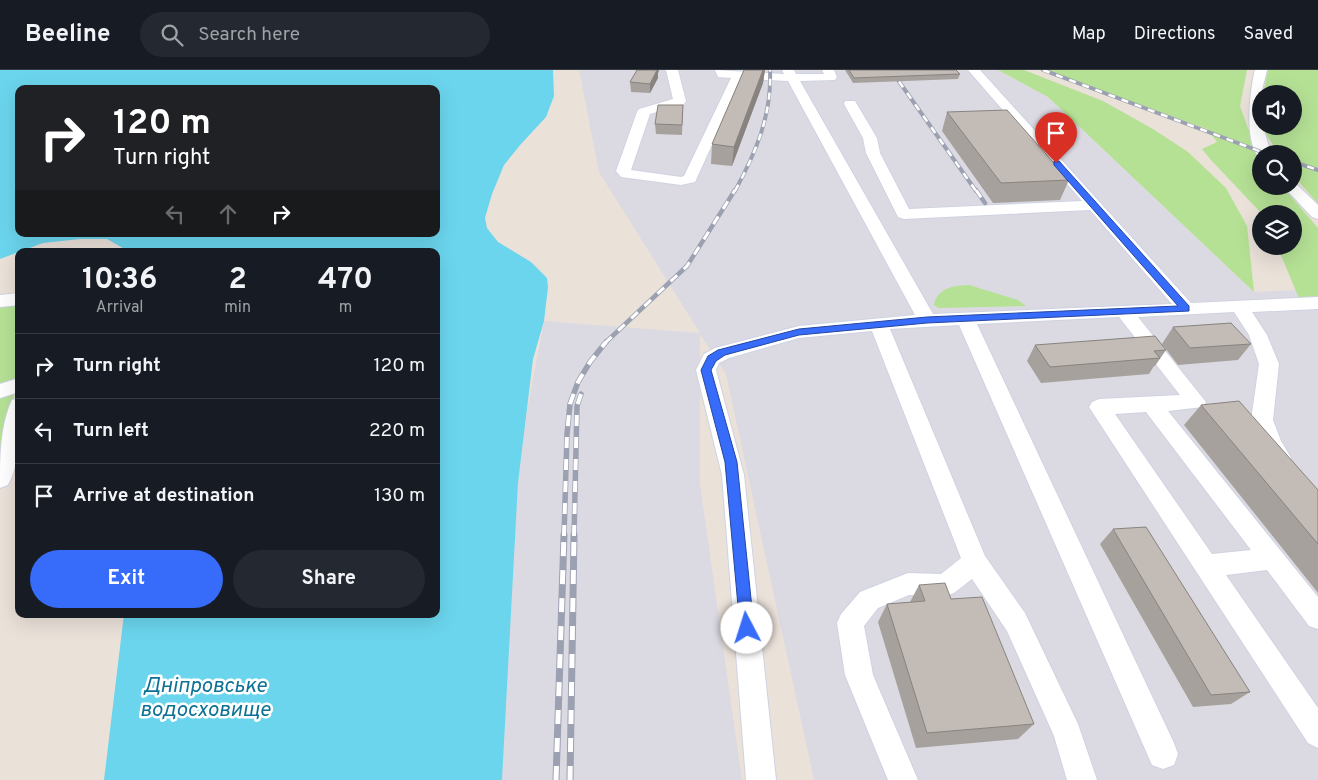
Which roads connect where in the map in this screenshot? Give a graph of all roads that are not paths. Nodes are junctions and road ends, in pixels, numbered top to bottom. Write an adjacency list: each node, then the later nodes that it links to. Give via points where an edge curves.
1 (672, 70): 7 (street, via 680,101 644,112 623,171 626,174 681,181 690,179)
2 (721, 70): 7 (street, via 722,74)
3 (828, 70): 6 (street, via 831,77)
4 (974, 70): 11 (street)
5 (1261, 70): 9 (street, via 1256,86 1256,120)
6 (790, 74): 7 (street); 20 (street)
7 (738, 75)
8 (850, 104): 11 (street, via 870,138 873,153 904,214)
9 (1262, 145)
10 (1299, 195): 12 (street)
11 (1093, 205): 17 (street)
12 (1318, 214)
13 (15, 299): 14 (street)
14 (0, 301)
15 (1318, 302): 16 (street)
16 (1239, 306): 17 (street); 26 (street, via 1258,335 1269,364 1262,420 1271,444)
17 (1186, 308): 18 (street)
18 (1124, 311): 19 (street); 24 (street, via 1196,402)
19 (964, 318): 20 (street); 33 (street)
20 (927, 320): 21 (street)
21 (879, 325): 29 (street); 34 (street, via 799,332 722,353 712,359 706,370 733,475)
22 (15, 386): 23 (street)
23 (0, 391)
24 (1151, 404): 28 (street); 30 (street, via 1099,407)
25 (15, 421): 27 (street)
26 (1292, 475)
27 (0, 479)
28 (1273, 560): 30 (street); 31 (street)
29 (975, 562): 35 (street, via 945,585 908,584 870,600 850,623 859,675); 36 (street, via 1016,622 1068,734)
30 (1206, 566): 32 (street)
31 (1318, 616)
32 (1318, 733)
33 (1163, 754)
34 (761, 780)
35 (903, 780)
36 (1082, 780)

